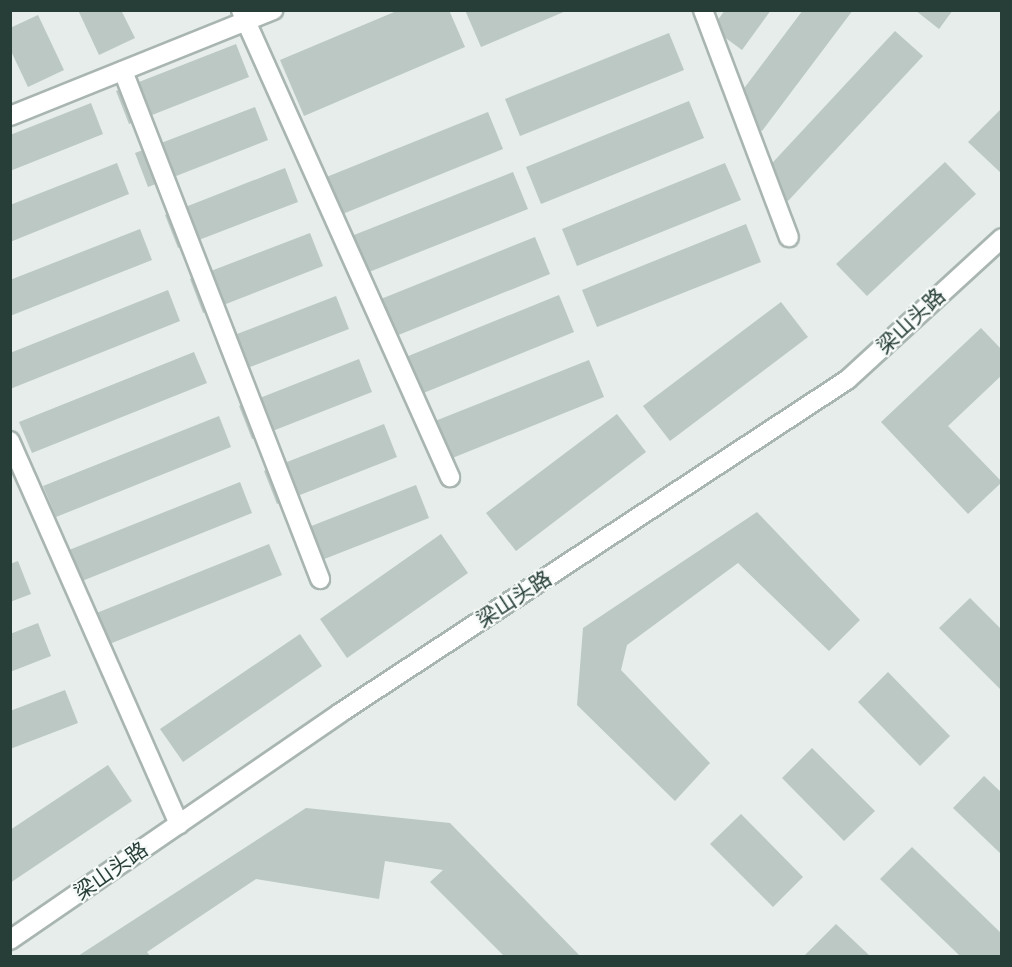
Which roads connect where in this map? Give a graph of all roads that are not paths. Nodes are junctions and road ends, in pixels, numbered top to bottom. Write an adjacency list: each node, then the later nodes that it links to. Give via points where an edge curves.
1 (274, 10): 3 (street)
2 (703, 10): 6 (street)
3 (243, 16): 4 (street); 9 (street)
4 (123, 71): 5 (street); 10 (street)
5 (10, 116)
6 (789, 237)
7 (1002, 238): 11 (street, 梁山头路, via 847,380 350,706)
8 (10, 441): 11 (street)
9 (450, 477)
10 (320, 579)
11 (179, 824): 12 (street, 梁山头路)
12 (10, 940)

